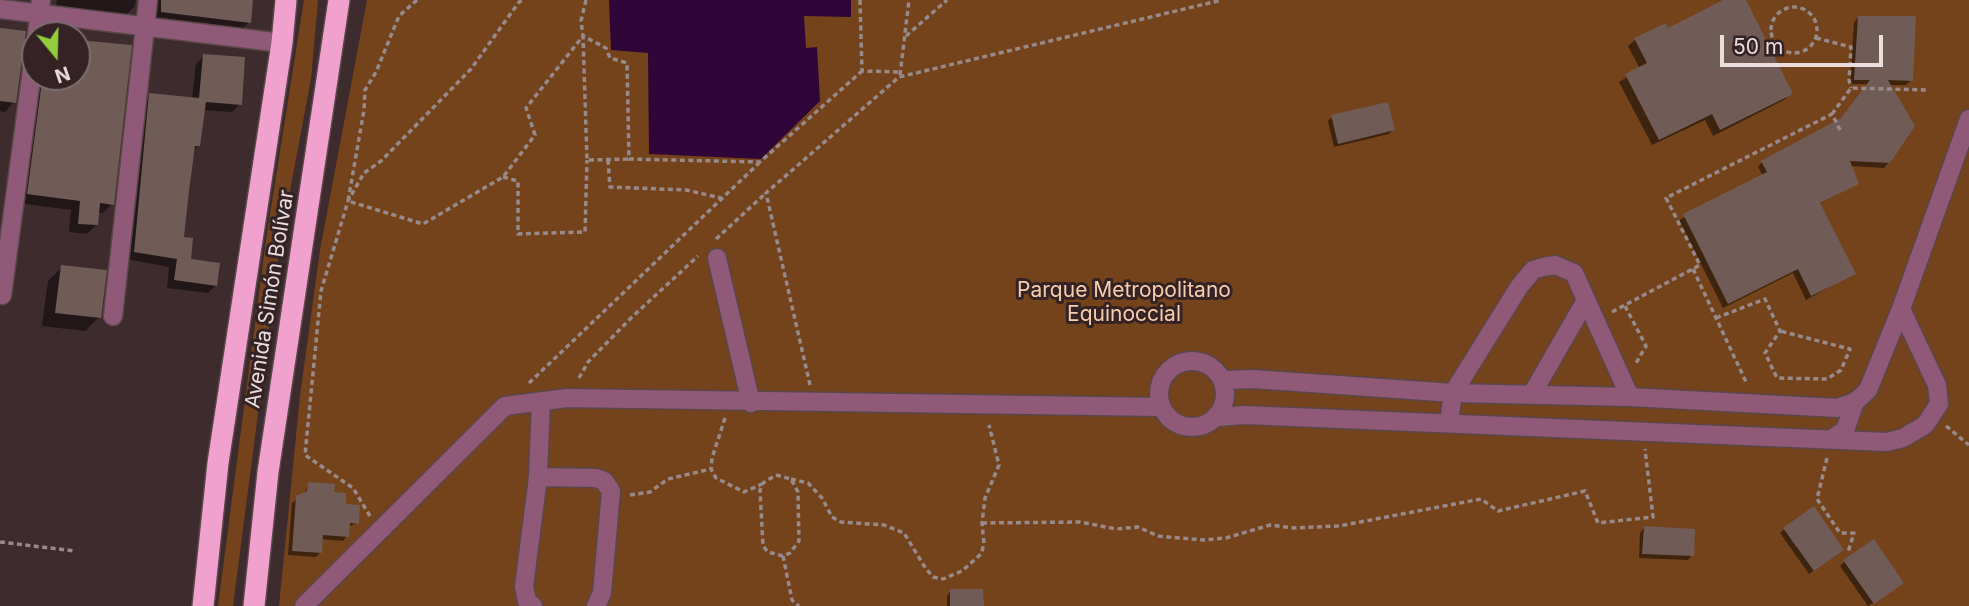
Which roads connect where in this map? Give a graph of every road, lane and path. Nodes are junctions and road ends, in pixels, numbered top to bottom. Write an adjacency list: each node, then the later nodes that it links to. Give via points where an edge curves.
1 (148, 0): 14 (street)
2 (286, 0): 18 (highway, Avenida Simón Bolívar)
3 (339, 0): 78 (highway, Avenida Simón Bolívar, via 268,472)
4 (418, 0): 34 (path, via 399,16 365,90)
5 (586, 0): 15 (path)
6 (860, 0): 19 (path)
7 (909, 0): 16 (path)
8 (947, 0): 16 (path)
9 (1222, 0): 11 (path)
10 (520, 1): 34 (path, via 471,69 364,173)
11 (1203, 2): 20 (path)
12 (40, 7): 13 (street); 14 (street)
13 (0, 9)
14 (145, 27): 18 (street); 41 (street)
15 (583, 36): 27 (path, via 606,48 610,58 627,63); 28 (path); 31 (path, via 526,108 535,135)
16 (905, 38): 20 (path)
17 (1815, 38): 17 (path, via 1816,22 1798,6 1782,9 1771,22 1771,37 1782,50 1797,53); 21 (path, via 1851,47)
18 (282, 43): 77 (highway, Avenida Simón Bolívar, via 219,463)
19 (862, 71): 20 (path); 30 (path)
20 (900, 75): 32 (path)
21 (1851, 88): 22 (path); 24 (path)
22 (1928, 90)
23 (29, 91): 37 (street)
24 (1832, 114): 26 (path); 36 (path, via 1666,198 1700,265)
25 (1969, 120): 40 (street)
26 (1841, 132)
27 (629, 159): 29 (path); 30 (path)
28 (587, 160): 29 (path); 31 (path, via 585,232 518,234 518,181)
29 (608, 160): 33 (path, via 610,187 686,190)
30 (760, 162): 33 (path)
31 (503, 177): 34 (path, via 423,224)
32 (766, 193): 35 (path); 56 (path)
33 (721, 198): 58 (path)
34 (348, 201): 72 (path, via 321,290 306,456 353,488)
35 (708, 253): 51 (path, via 588,362); 55 (street)
36 (1693, 269): 39 (path); 42 (path)
37 (2, 295)
38 (1586, 302): 43 (street); 48 (street, via 1574,273 1555,265 1533,270); 49 (street)
39 (1624, 305): 43 (path); 45 (path, via 1646,346)
40 (1901, 309): 54 (street, via 1868,390); 60 (street, via 1937,385 1939,404)
41 (113, 316)
42 (1716, 318): 44 (path, via 1765,299); 47 (path, via 1750,390)
43 (1594, 321): 50 (street)
44 (1780, 331): 44 (path, via 1765,353 1777,378 1827,379 1841,370 1850,349)
45 (1634, 367)
46 (1223, 380): 48 (street); 59 (street, via 1205,362 1179,363 1161,381); 61 (street, via 1226,393)
47 (1736, 390)
48 (1453, 393): 49 (street); 62 (street)
49 (1532, 394): 50 (street)
50 (1630, 397): 54 (street, via 1838,408)
51 (567, 398): 52 (street); 53 (street)
52 (541, 401): 58 (street); 67 (street)
53 (728, 402): 55 (street); 66 (path)
54 (1855, 402): 64 (street, via 1845,430)
55 (751, 403): 56 (street)
56 (814, 403): 57 (street)
57 (986, 405): 59 (street); 71 (path, via 999,465 985,498)
58 (505, 406): 72 (street)
59 (1161, 407): 61 (street, via 1169,418 1193,427)
60 (1934, 416): 64 (street, via 1917,431 1887,442); 65 (path)
61 (1216, 417): 62 (street)
62 (1449, 423): 63 (street)
63 (1643, 431): 64 (street); 71 (path, via 1653,517 1598,523 1585,491 1499,511 1481,499 1339,526 1270,525 1204,540 1080,522)
64 (1832, 439): 75 (path, via 1816,499 1840,533 1854,533)
65 (1969, 445)
66 (711, 468): 69 (path, via 716,478 744,492); 70 (path, via 668,480 650,492 628,496)
67 (538, 477): 70 (street, via 596,478); 80 (street, via 524,587)
68 (791, 479): 69 (path, via 776,475); 71 (path, via 808,483 832,517 841,522 884,525 904,533 933,577 943,579 962,571 981,554); 76 (path, via 798,492 799,541)
69 (763, 483): 76 (path, via 759,498 763,547)
70 (611, 491): 81 (street, via 602,593)
71 (982, 523)
72 (380, 532): 79 (street)
73 (0, 542): 74 (path)
74 (75, 551)
75 (1848, 552)
76 (783, 555): 82 (path, via 792,600)
77 (203, 606)
78 (254, 606)
79 (304, 606)
80 (533, 606)
81 (596, 606)
82 (799, 606)

